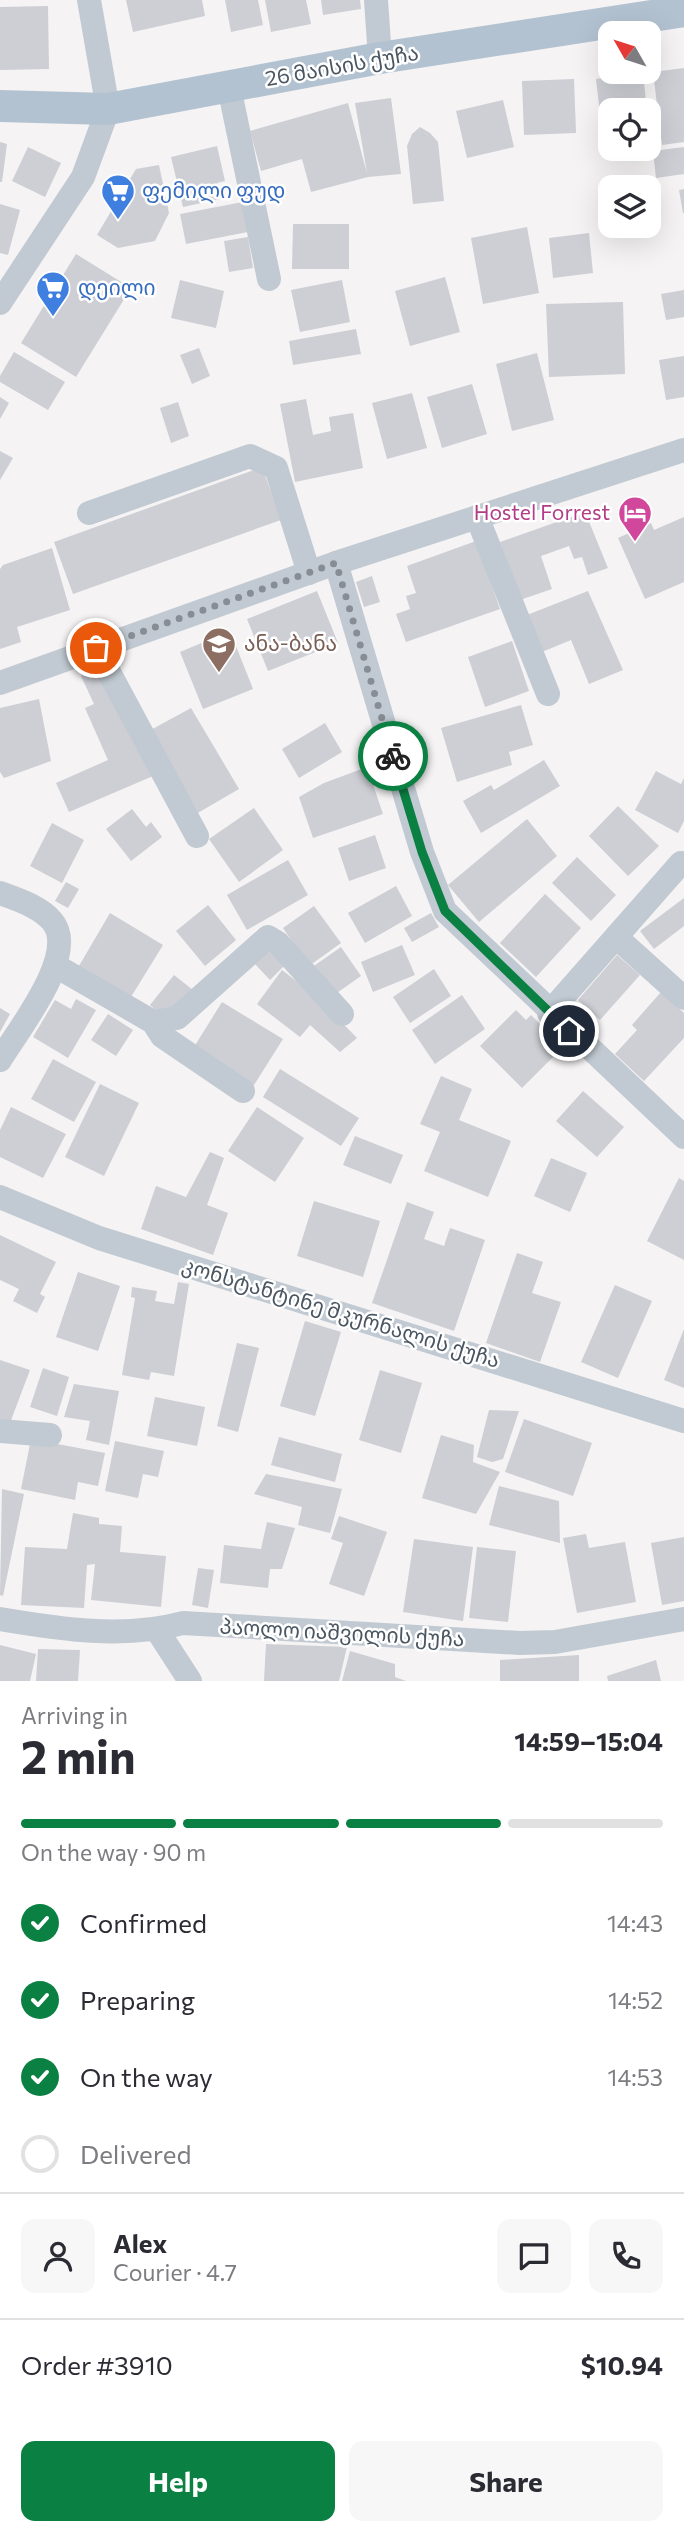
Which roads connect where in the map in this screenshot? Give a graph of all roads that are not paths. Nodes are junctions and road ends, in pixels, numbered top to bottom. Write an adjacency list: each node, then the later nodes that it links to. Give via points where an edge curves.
1 (89, 0): 7 (street)
2 (376, 0): 4 (street)
3 (684, 11): 4 (main road, 26 მაისის ქუჩა)
4 (380, 58): 5 (main road, 26 მაისის ქუჩა)
5 (229, 87): 7 (main road, 26 მაისის ქუჩა); 8 (street)
6 (0, 106): 7 (main road, 26 მაისის ქუჩა)
7 (108, 109): 9 (street, via 83,177)
8 (269, 279)
9 (0, 303)
10 (684, 450): 12 (street)
11 (89, 513): 14 (street, via 250,456 276,468)
12 (477, 517): 13 (street); 17 (street)
13 (336, 563): 14 (street); 24 (street, via 422,852 445,911)
14 (309, 573): 15 (street)
15 (96, 648): 16 (street); 18 (street)
16 (0, 683)
17 (548, 694)
18 (197, 836)
19 (681, 863): 21 (street)
20 (0, 893): 22 (street, via 32,906 53,922 61,947)
21 (616, 937): 23 (street); 24 (street)
22 (56, 966): 26 (street); 27 (street)
23 (684, 998)
24 (549, 1013): 29 (street)
25 (342, 1014): 26 (street, via 268,937 177,1017)
26 (153, 1022): 28 (street, via 162,1036)
27 (0, 1060)
28 (243, 1091)
29 (684, 1137)
30 (0, 1197): 31 (street, კონსტანტინე მკურნალის ქუჩა, via 99,1238)
31 (684, 1421)
32 (0, 1431): 33 (street)
33 (50, 1435)
34 (0, 1619): 36 (street, პაოლო იაშვილის ქუჩა, via 100,1631)
35 (684, 1619): 36 (street, პაოლო იაშვილის ქუჩა, via 555,1642 520,1643 183,1623)
36 (157, 1630): 37 (street)
37 (190, 1681)

